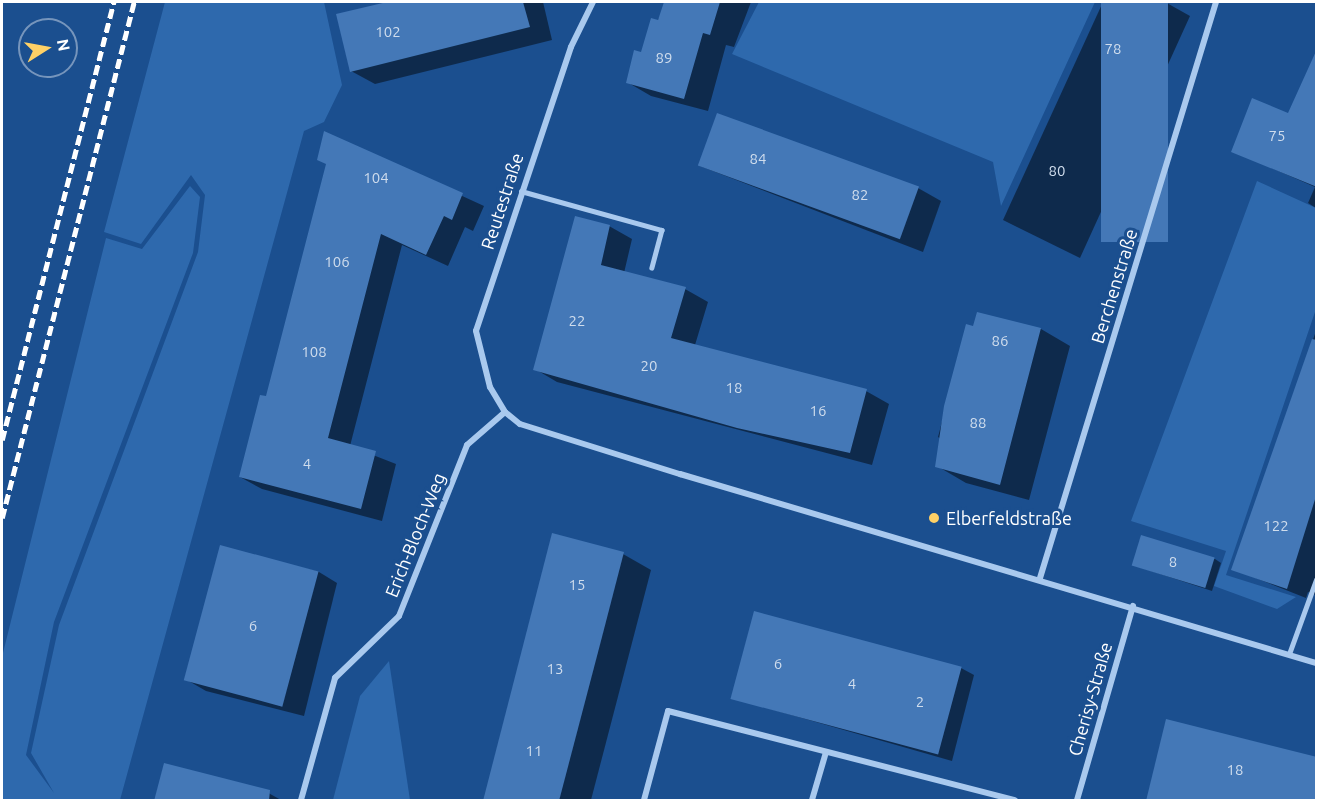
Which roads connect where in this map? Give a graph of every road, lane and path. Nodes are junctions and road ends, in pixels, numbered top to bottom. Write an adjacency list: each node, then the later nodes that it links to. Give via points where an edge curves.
1 (594, 2): 3 (street, Reutestraße, via 571,47)
2 (1216, 2): 6 (street, Berchenstraße)
3 (521, 191): 4 (lane, via 662,230); 5 (street, Reutestraße, via 476,331 490,387)
4 (652, 268)
5 (505, 412): 6 (street, via 520,424 680,474); 12 (street, Erich-Bloch-Weg, via 467,444 399,616 335,678)
6 (1040, 578): 8 (street)
7 (1317, 580): 9 (lane)
8 (1133, 606): 9 (street); 16 (street, Cherisy-Straße)
9 (1289, 654): 10 (street)
10 (1317, 663)
11 (826, 752): 13 (street, via 668,711); 14 (street); 15 (street)
12 (301, 801)
13 (644, 801)
14 (813, 801)
15 (1015, 801)
16 (1077, 801)

